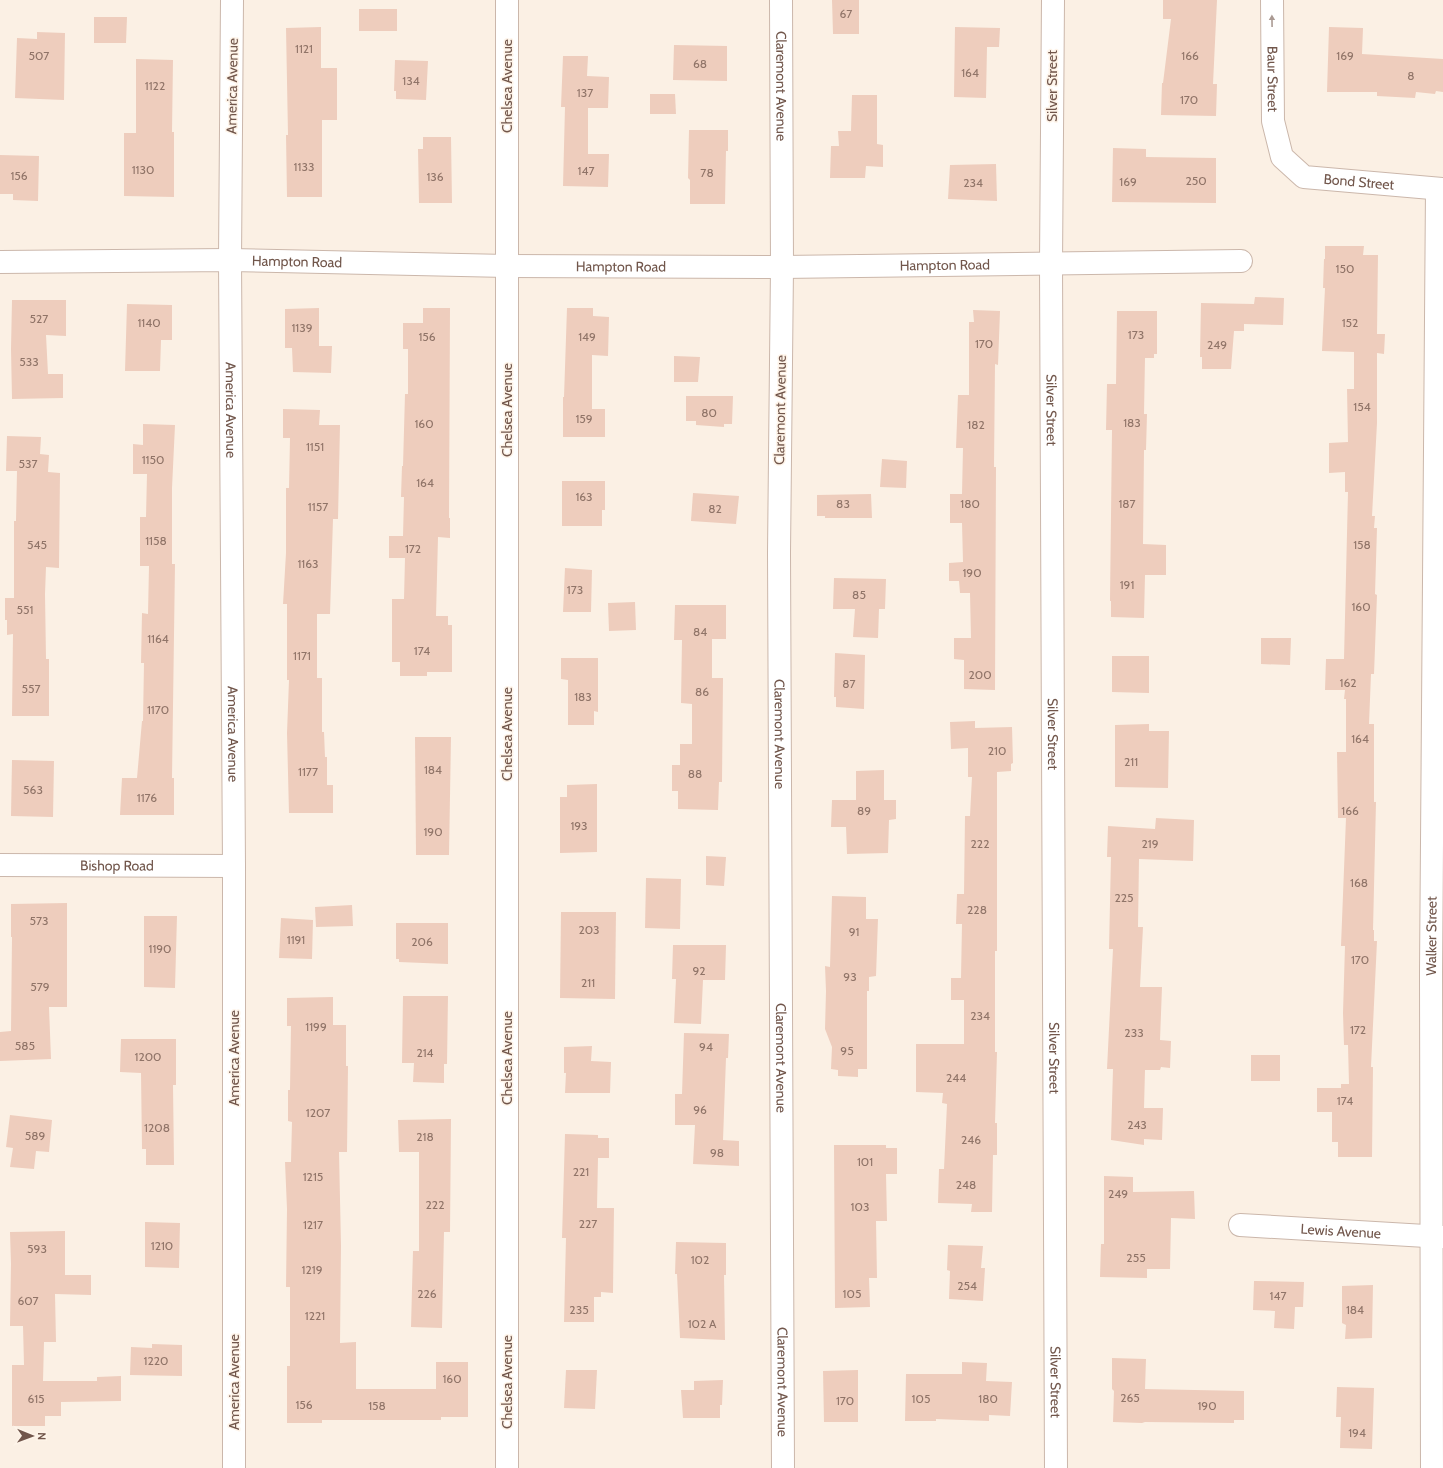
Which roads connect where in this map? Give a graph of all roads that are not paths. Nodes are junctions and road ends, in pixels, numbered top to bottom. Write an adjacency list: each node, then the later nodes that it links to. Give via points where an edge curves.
1 (232, 0): 8 (street, America Avenue)
2 (507, 0): 12 (street, Chelsea Avenue)
3 (781, 0): 13 (street, Claremont Avenue)
4 (1053, 0): 11 (street, Silver Street)
5 (1272, 0): 6 (street, Baur Street, one-way to 5, via 1274,121)
6 (1282, 157): 7 (street, Bond Street, via 1304,177)
7 (1440, 189): 17 (street, Walker Street, via 1430,973)
8 (230, 260): 10 (street, Hampton Road); 12 (street, Hampton Road); 15 (street, America Avenue)
9 (1241, 261): 11 (street, Hampton Road)
10 (0, 262)
11 (1052, 264): 13 (street, Hampton Road); 21 (street, Silver Street)
12 (507, 266): 13 (street, Hampton Road); 19 (street, Chelsea Avenue)
13 (782, 267): 20 (street, Claremont Avenue, via 779,561)
14 (0, 865): 15 (street, Bishop Road)
15 (234, 866): 18 (street, America Avenue)
16 (1240, 1225): 17 (street, Lewis Avenue)
17 (1438, 1237): 22 (street, Walker Street)
18 (234, 1468)
19 (507, 1468)
20 (783, 1468)
21 (1056, 1468)
22 (1432, 1468)

